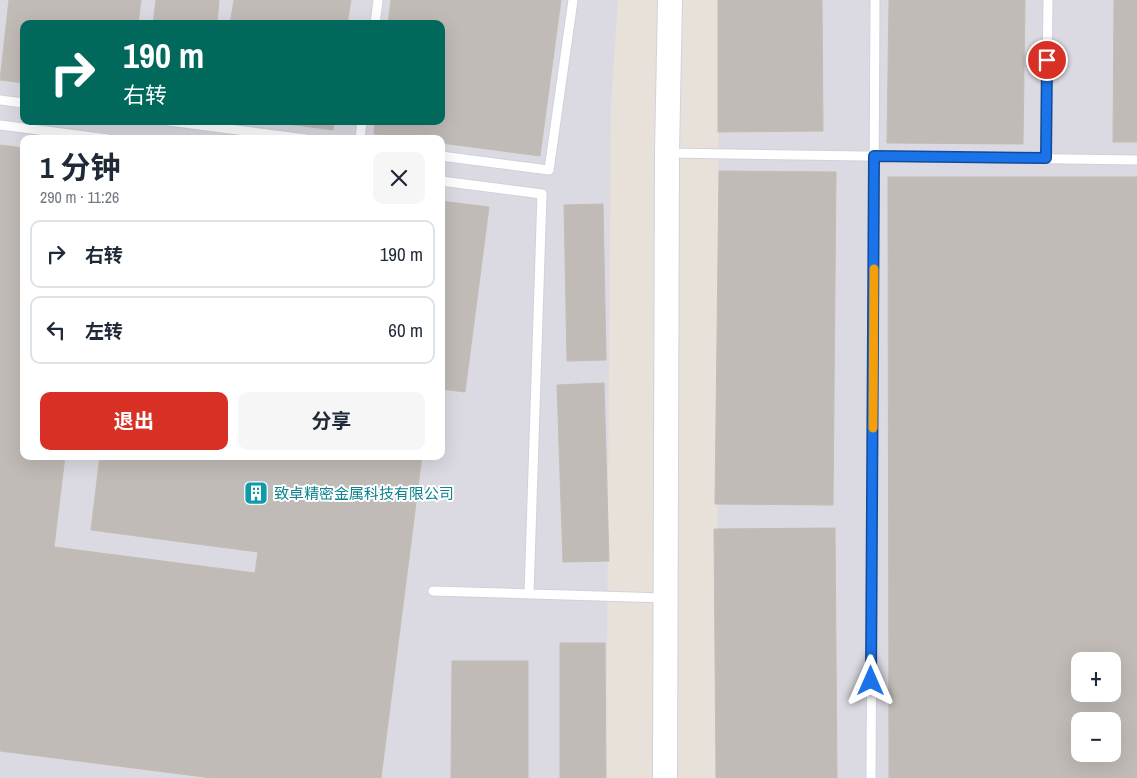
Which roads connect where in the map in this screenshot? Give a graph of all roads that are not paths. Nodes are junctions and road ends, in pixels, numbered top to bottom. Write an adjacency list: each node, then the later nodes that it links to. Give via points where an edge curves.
1 (378, 0): 6 (lane)
2 (573, 0): 15 (lane, via 549,170)
3 (670, 0): 13 (street)
4 (875, 0): 14 (lane)
5 (1048, 0): 16 (lane)
6 (376, 20)
7 (0, 100): 8 (lane)
8 (20, 102)
9 (0, 125): 11 (lane)
10 (199, 125): 12 (lane)
11 (77, 135)
12 (276, 135)
13 (667, 153): 14 (lane); 21 (street)
14 (874, 156): 16 (lane); 23 (lane)
15 (445, 157)
16 (1046, 158): 17 (lane)
17 (1137, 160)
18 (445, 182): 20 (lane, via 542,194)
19 (433, 591): 20 (lane)
20 (529, 594): 21 (lane)
21 (666, 598): 22 (street)
22 (664, 778)
23 (871, 778)

